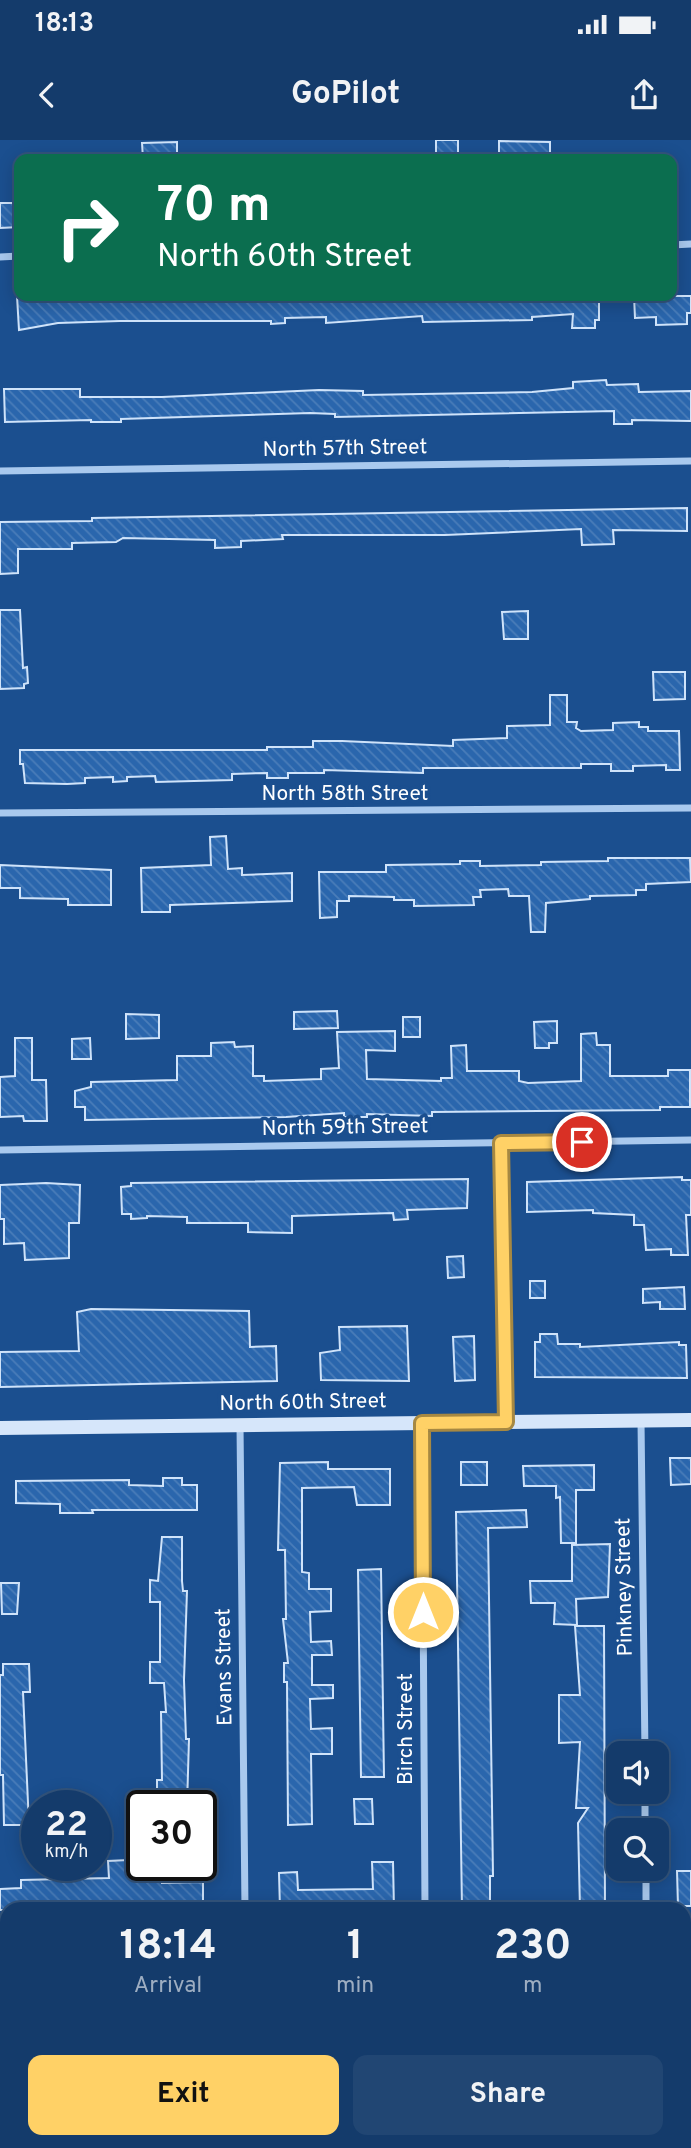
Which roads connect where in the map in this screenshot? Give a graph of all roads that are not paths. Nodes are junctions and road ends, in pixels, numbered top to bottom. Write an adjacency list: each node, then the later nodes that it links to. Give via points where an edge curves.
1 (691, 461): 2 (street, North 57th Street)
2 (0, 471)
3 (691, 808): 4 (street, North 58th Street)
4 (0, 813)
5 (691, 1140): 6 (street, North 59th Street)
6 (501, 1143): 7 (street, North 59th Street); 10 (street)
7 (0, 1150)
8 (641, 1420): 9 (main road, North 60th Street); 10 (main road, North 60th Street); 14 (street, Pinkney Street)
9 (691, 1420)
10 (506, 1422): 11 (main road, North 60th Street)
11 (422, 1423): 12 (main road, North 60th Street); 17 (street, Birch Street)
12 (240, 1425): 13 (main road, North 60th Street); 16 (street, Evans Street)
13 (0, 1428)
14 (645, 1741)
15 (646, 1881): 18 (street)
16 (245, 1902)
17 (425, 1902)
18 (646, 1902)

